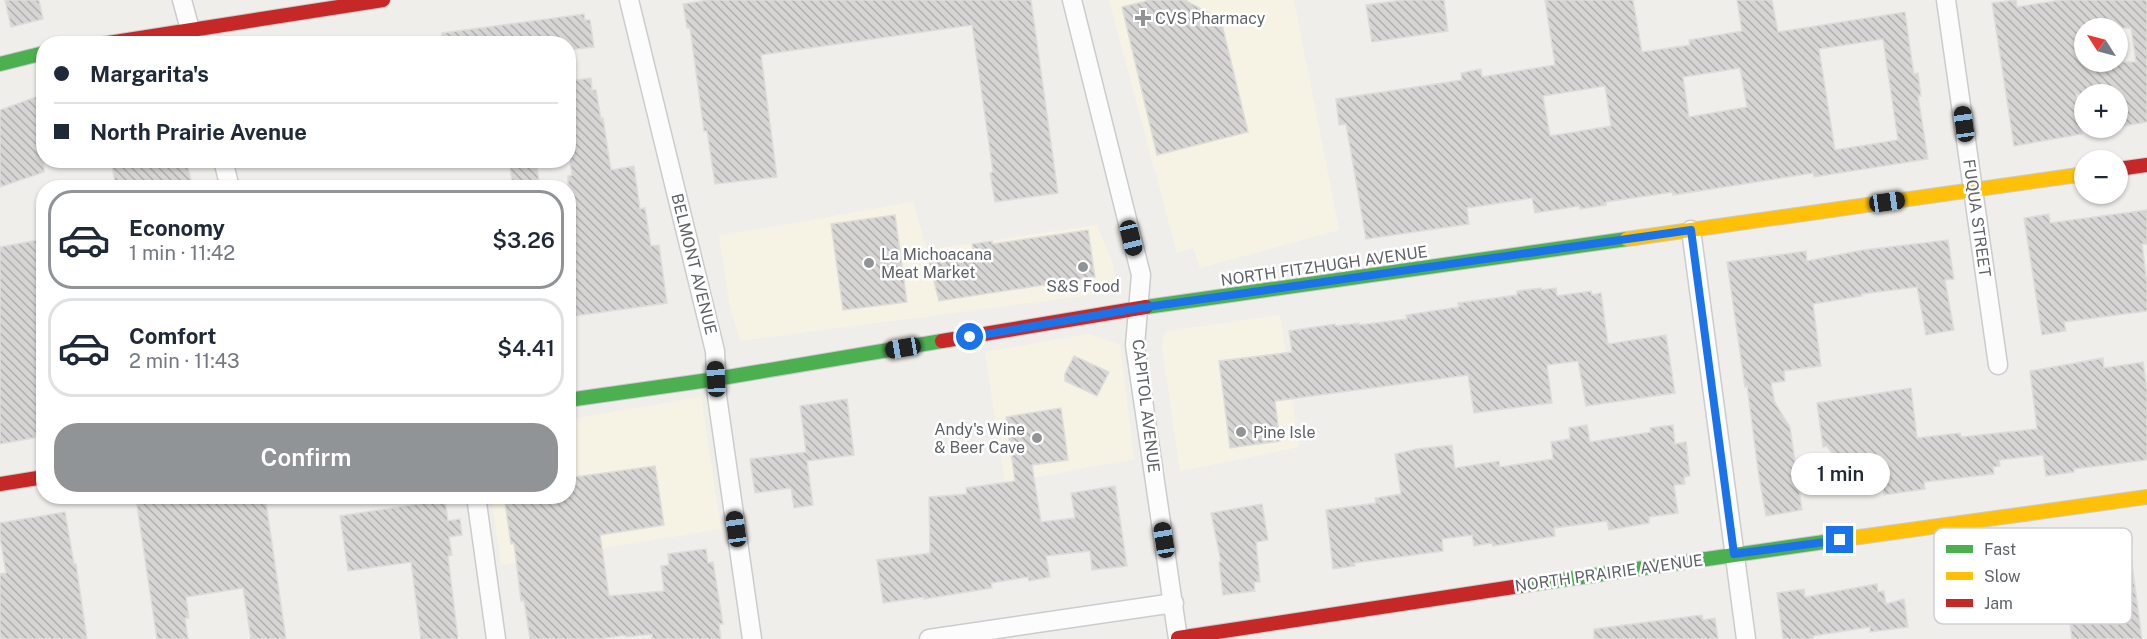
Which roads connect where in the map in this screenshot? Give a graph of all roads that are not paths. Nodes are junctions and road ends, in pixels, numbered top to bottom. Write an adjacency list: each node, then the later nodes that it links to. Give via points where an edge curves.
1 (182, 0): 6 (street)
2 (383, 0): 6 (street)
3 (628, 0): 16 (street, BELMONT AVENUE, via 709,320)
4 (1072, 0): 14 (street, CAPITOL AVENUE, via 1141,275)
5 (1946, 0): 12 (street, FUQUA STREET)
6 (192, 36)
7 (36, 55): 8 (street)
8 (0, 64)
9 (2147, 165): 10 (street)
10 (2128, 168)
11 (2074, 176): 12 (street, NORTH FITZHUGH AVENUE)
12 (1973, 190): 13 (street, NORTH FITZHUGH AVENUE); 15 (street, FUQUA STREET)
13 (1691, 230): 14 (street, NORTH FITZHUGH AVENUE); 22 (street)
14 (1139, 308): 16 (street, NORTH FITZHUGH AVENUE); 23 (street, CAPITOL AVENUE, via 1135,345)
15 (1998, 365)
16 (716, 379): 17 (street, NORTH FITZHUGH AVENUE); 26 (street, BELMONT AVENUE)
17 (576, 399)
18 (36, 478): 19 (street)
19 (0, 484)
20 (2147, 497): 22 (street, NORTH PRAIRIE AVENUE)
21 (477, 504): 25 (street)
22 (1734, 554): 24 (street, NORTH PRAIRIE AVENUE); 28 (street)
23 (1174, 603): 24 (street, CAPITOL AVENUE); 27 (street)
24 (1178, 638)
25 (496, 639)
26 (752, 639)
27 (929, 639)
28 (1746, 639)

